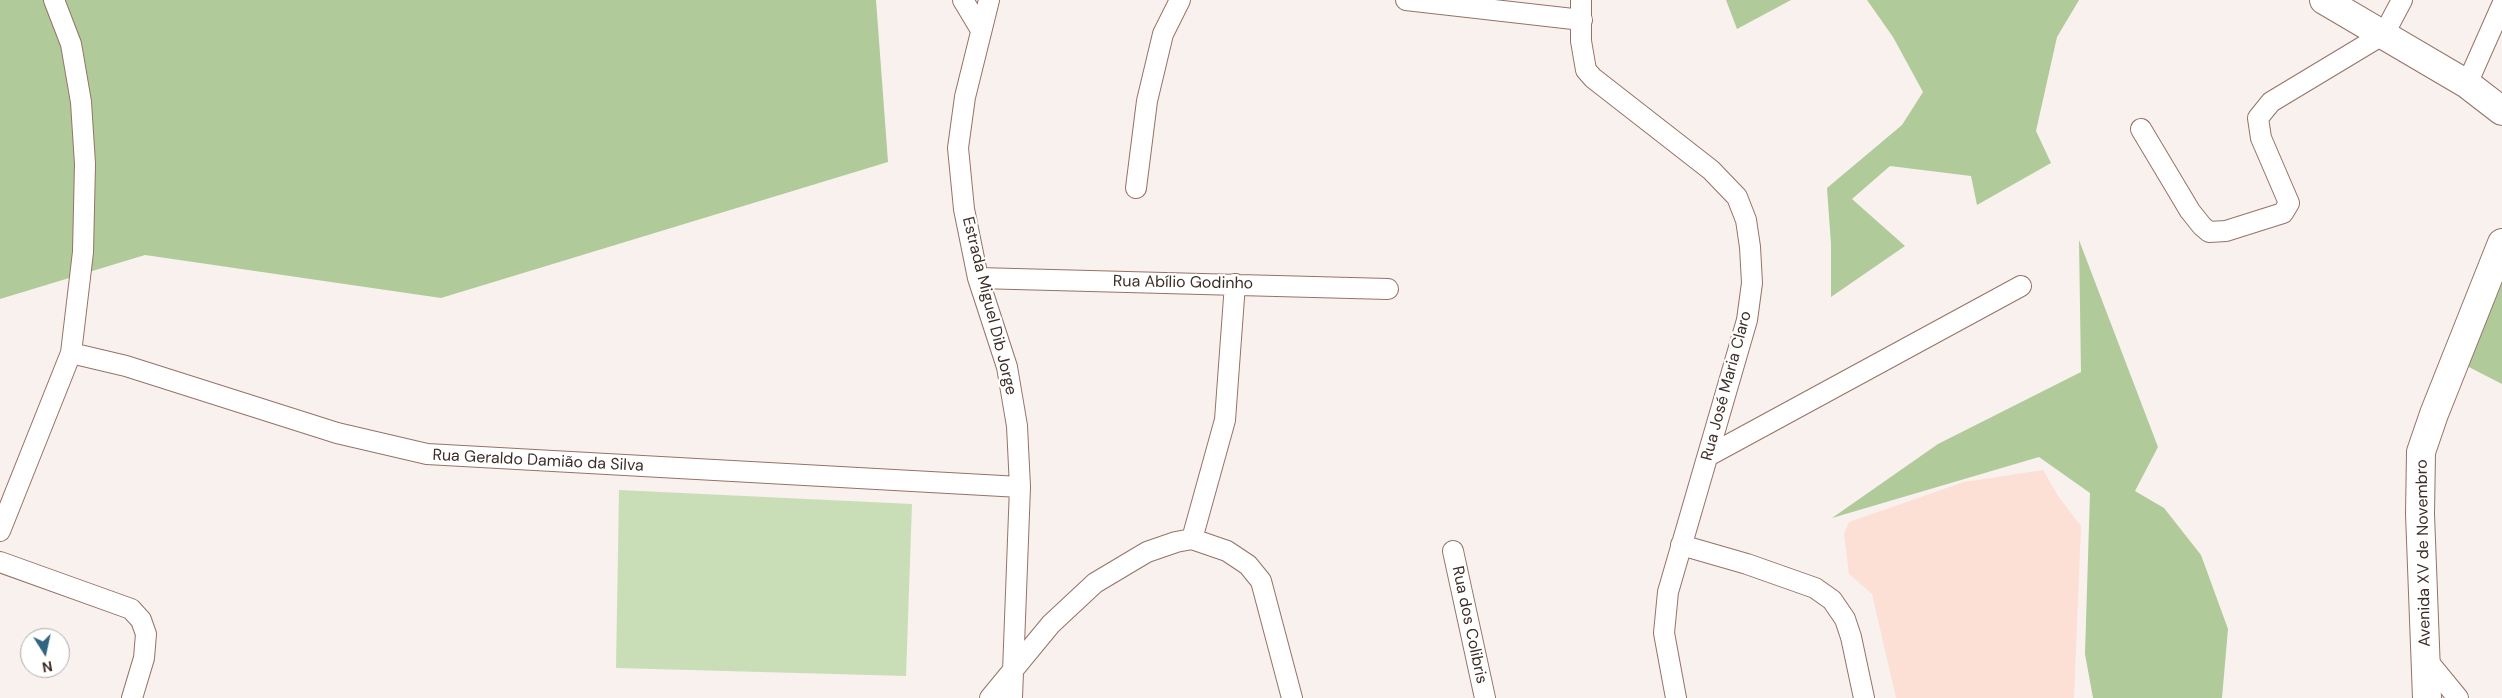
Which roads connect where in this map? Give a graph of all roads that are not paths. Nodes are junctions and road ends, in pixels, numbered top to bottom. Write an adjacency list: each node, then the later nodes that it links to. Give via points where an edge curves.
1 (54, 0): 22 (street, via 71,44 81,102 85,164 83,252)
2 (963, 0): 11 (street)
3 (989, 0): 11 (street, Estrada Miguel Dib Jorge)
4 (1180, 0): 16 (street, via 1160,43 1147,101)
5 (1581, 0): 10 (street, Rua José Maria Claro)
6 (2324, 0): 12 (street)
7 (2402, 0): 12 (street)
8 (1409, 1): 10 (street)
9 (2502, 5): 13 (street)
10 (1582, 20): 23 (street, Rua José Maria Claro, via 1581,41 1586,70 1711,170 1737,197 1746,220 1752,283 1748,320)
11 (981, 30): 18 (street, Estrada Miguel Dib Jorge, via 965,97 958,148 964,208)
12 (2384, 34): 13 (street); 15 (street, via 2271,102 2258,118 2261,138 2289,203 2283,213 2226,231 2209,232 2190,211)
13 (2467, 84): 14 (street)
14 (2502, 111)
15 (2141, 129)
16 (1136, 188)
17 (2502, 243): 30 (street, Avenida XV de Novembro, via 2421,452)
18 (978, 278): 19 (street, Rua Abílio Godinho); 24 (street, Estrada Miguel Dib Jorge, via 1007,366 1017,426)
19 (1235, 284): 21 (street, Rua Abílio Godinho); 26 (street, via 1225,420)
20 (2021, 286): 23 (street)
21 (1388, 289)
22 (71, 353): 24 (street, Rua Geraldo Damião da Silva, via 126,366 337,433 427,454); 25 (street)
23 (1708, 456): 27 (street, Rua José Maria Claro)
24 (1020, 487): 31 (street, Estrada Miguel Dib Jorge)
25 (0, 531)
26 (1192, 539): 31 (street, via 1147,552 1095,582 1051,624); 35 (street, via 1228,551 1248,565 1261,581)
27 (1681, 545): 37 (street, Rua José Maria Claro, via 1668,592 1664,634); 38 (street, via 1815,588 1832,600 1852,637)
28 (1453, 551): 36 (street, Rua dos Colibris)
29 (0, 562): 32 (street, via 131,609 141,620 146,634 144,658)
30 (2426, 659): 39 (street, Avenida XV de Novembro); 40 (street)
31 (1013, 668): 33 (street); 34 (street, Estrada Miguel Dib Jorge)
32 (132, 698)
33 (990, 698)
34 (1012, 698)
35 (1292, 698)
36 (1485, 698)
37 (1676, 698)
38 (1864, 698)
39 (2427, 698)
40 (2458, 698)

